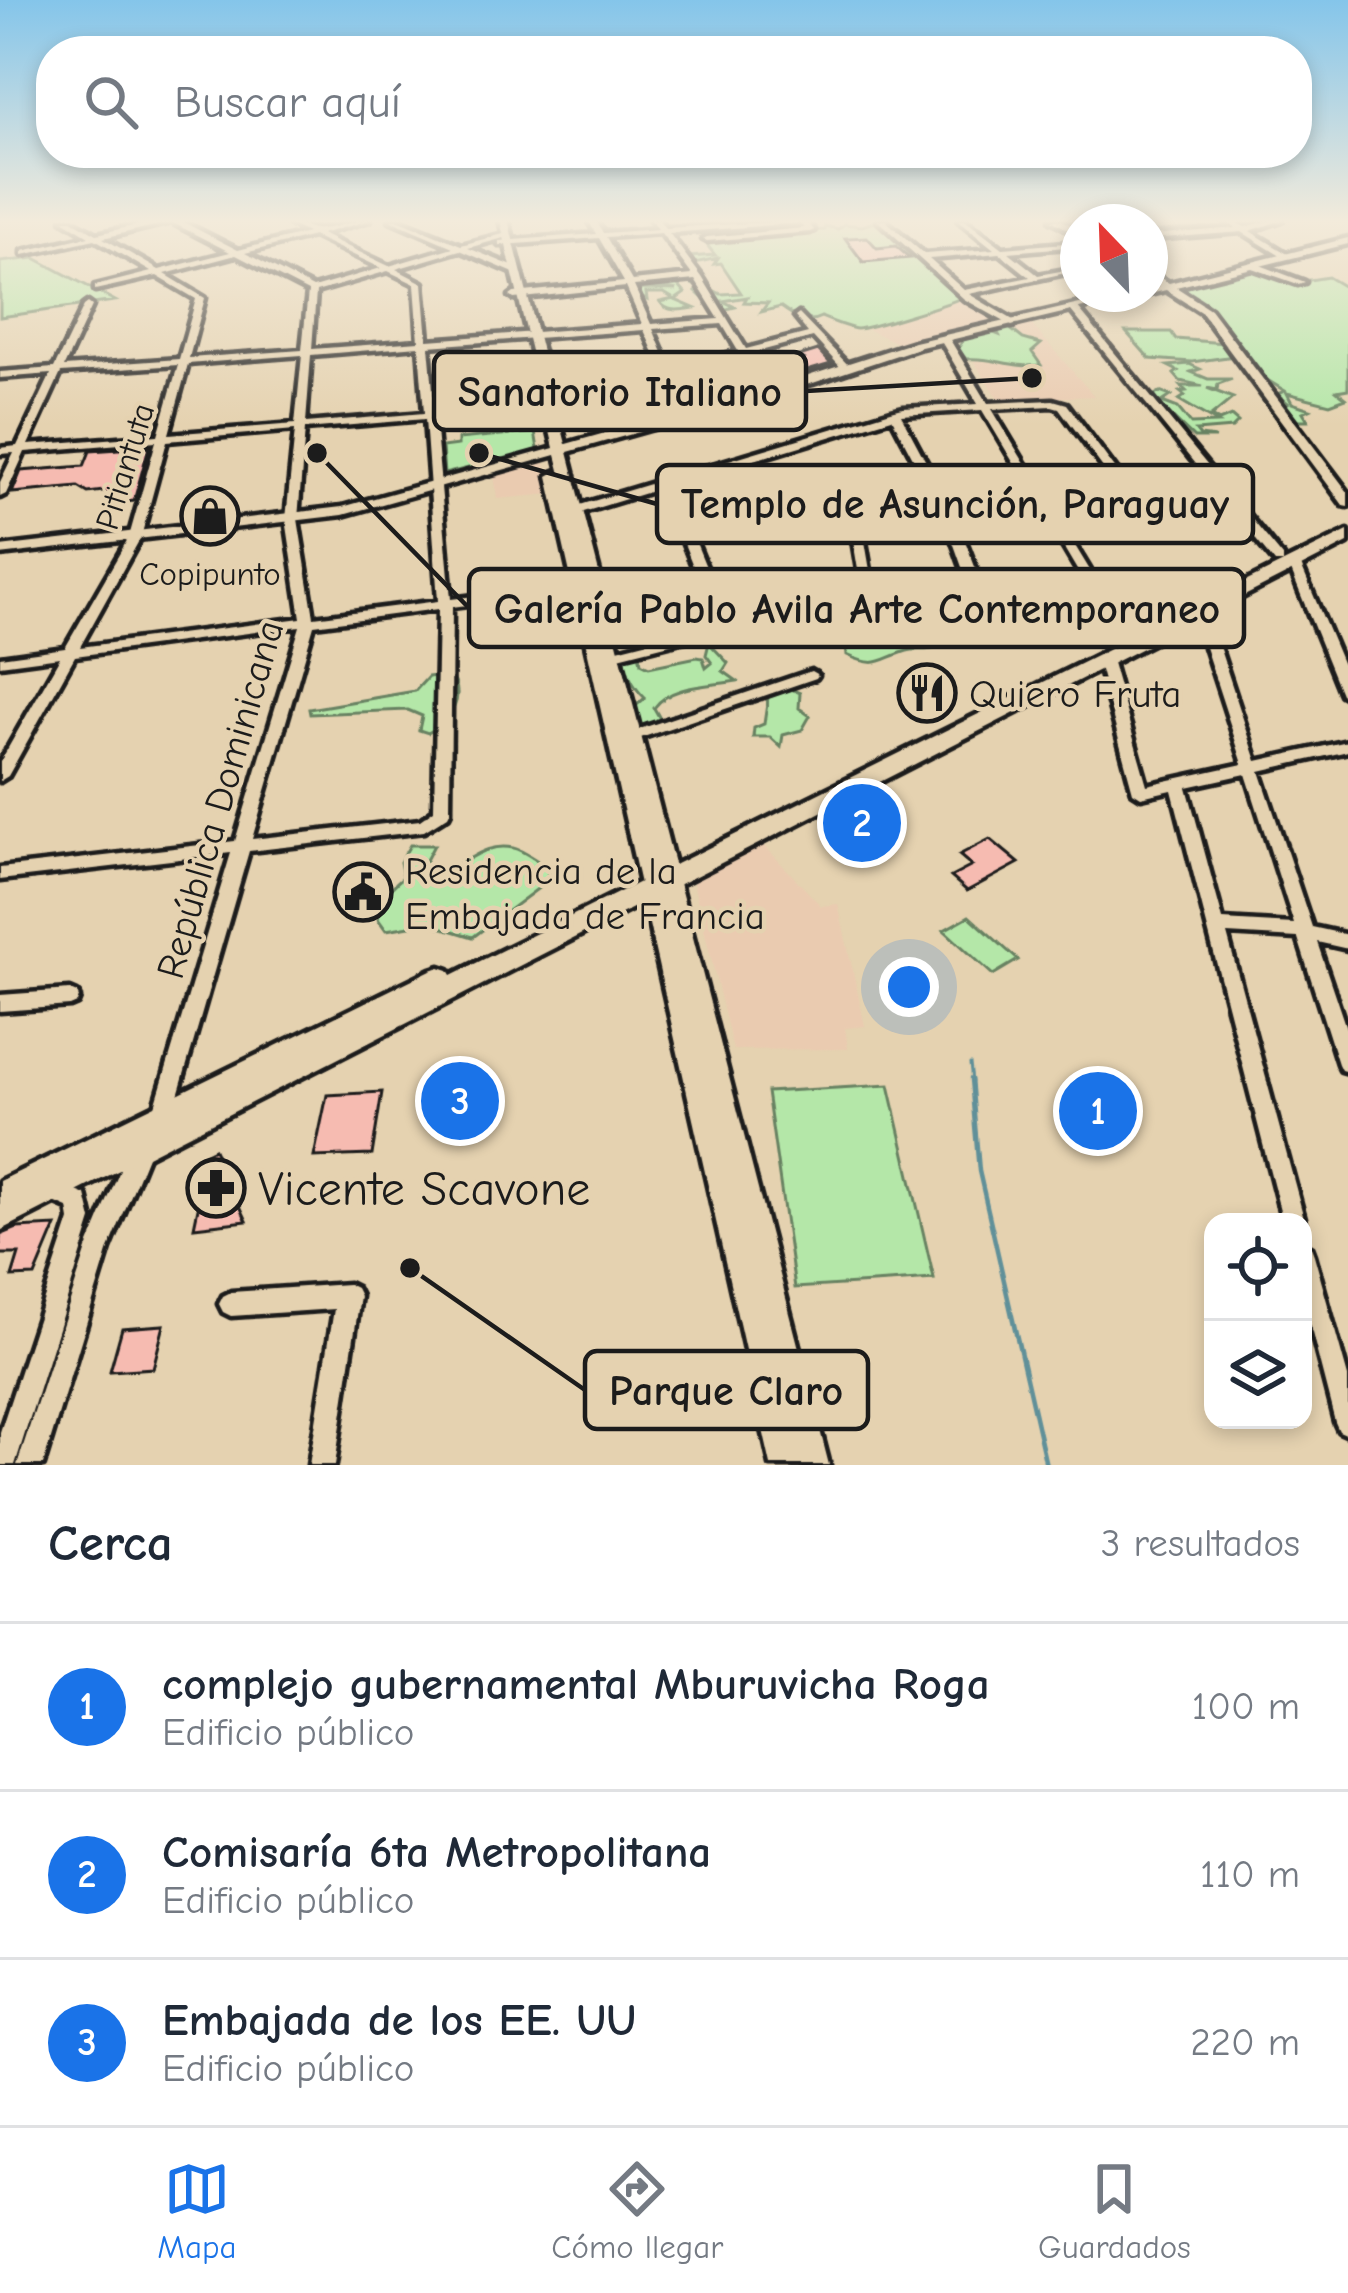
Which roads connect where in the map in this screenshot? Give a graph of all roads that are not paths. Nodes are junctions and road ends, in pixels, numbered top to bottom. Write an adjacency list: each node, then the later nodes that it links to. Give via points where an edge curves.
1 (185, 288): 28 (street, Pitiantuta, via 201,298)
2 (307, 288): 12 (street)
3 (321, 288): 12 (street)
4 (419, 288): 25 (street)
5 (516, 288): 14 (main road)
6 (584, 288): 14 (street)
7 (630, 288): 21 (street)
8 (704, 288): 19 (street)
9 (957, 288): 13 (street)
10 (985, 288): 13 (street)
11 (1173, 288): 47 (main road, via 1206,311)
12 (312, 291): 26 (street, República Dominicana)
13 (962, 293): 20 (street)
14 (518, 295): 23 (main road)
15 (88, 306): 31 (street)
16 (1060, 312): 20 (main road)
17 (1076, 312): 49 (street)
18 (800, 317): 22 (street)
19 (723, 321): 21 (street); 27 (street)
20 (1012, 322): 24 (main road)
21 (646, 327): 23 (street); 33 (street)
22 (814, 334): 27 (street); 30 (street)
23 (528, 336): 25 (street); 35 (main road)
24 (944, 338): 30 (main road); 36 (street)
25 (424, 344): 26 (street); 38 (street)
26 (308, 352): 28 (street); 39 (street, República Dominicana)
27 (746, 355): 29 (street)
28 (183, 361): 31 (street); 40 (street, Pitiantuta)
29 (718, 363): 33 (street); 34 (street)
30 (846, 368): 34 (main road)
31 (57, 370): 32 (street); 41 (street)
32 (0, 375)
33 (668, 375): 35 (street)
34 (739, 400): 43 (main road)
35 (545, 406): 38 (street); 43 (main road)
36 (987, 406): 37 (street); 51 (street, via 1060,404); 53 (street)
37 (895, 413): 44 (street); 54 (street)
38 (430, 416): 39 (street); 45 (street)
39 (300, 427): 40 (street); 52 (street, República Dominicana)
40 (162, 438): 41 (street); 57 (street, Pitiantuta)
41 (20, 450): 42 (street); 46 (street)
42 (0, 451)
43 (555, 452): 45 (main road); 50 (main road)
44 (666, 483): 48 (street); 50 (street); 65 (street)
45 (436, 486): 52 (main road); 62 (street)
46 (0, 494)
47 (1348, 502)
48 (853, 506): 54 (street); 65 (street, via 866,582 855,593)
49 (1239, 509): 51 (street); 59 (street)
50 (571, 512): 60 (main road)
51 (1143, 514): 53 (street)
52 (292, 519): 57 (main road); 64 (street, República Dominicana)
53 (1057, 520): 54 (street); 66 (street)
54 (952, 522): 61 (street)
55 (1348, 526): 59 (highway)
56 (1348, 536): 59 (highway)
57 (134, 537): 58 (main road); 67 (street, Pitiantuta)
58 (0, 551)
59 (1287, 561): 63 (highway); 66 (highway); 72 (street)
60 (588, 586): 62 (street); 68 (main road)
61 (980, 598)
62 (446, 603): 64 (street); 78 (street, via 436,820)
63 (1200, 610): 69 (highway); 75 (street)
64 (308, 623): 67 (street); 78 (street, República Dominicana)
65 (723, 626): 68 (street)
66 (1123, 636): 79 (highway)
67 (69, 653): 70 (street); 76 (street, Pitiantuta)
68 (607, 656): 73 (main road)
69 (1104, 659): 77 (street, via 1141,792); 79 (highway)
70 (0, 661)
71 (811, 675): 73 (street)
72 (1348, 694)
73 (627, 738): 79 (main road)
74 (1348, 746): 75 (street)
75 (1251, 768): 77 (street); 82 (street)
76 (0, 776)
77 (1178, 784): 81 (street)
78 (240, 850): 80 (street); 88 (street, República Dominicana)
79 (660, 872): 87 (main road); 88 (highway); 89 (highway)
80 (0, 874)
81 (1214, 926): 82 (street); 92 (street)
82 (1306, 932): 83 (street); 86 (street)
83 (1348, 941)
84 (70, 998): 85 (street)
85 (0, 1003)
86 (1348, 1064)
87 (706, 1067): 102 (main road); 103 (main road)
88 (161, 1117): 89 (street, República Dominicana); 91 (highway)
89 (141, 1146): 90 (highway); 96 (street, República Dominicana, via 117,1193)
90 (46, 1193): 93 (highway); 97 (street, via 73,1197 82,1208)
91 (0, 1196)
92 (1292, 1213)
93 (0, 1216)
94 (1312, 1288): 98 (street)
95 (231, 1304): 101 (street, via 349,1296)
96 (62, 1366): 97 (street); 100 (street, República Dominicana)
97 (34, 1370): 99 (street)
98 (1348, 1422)
99 (2, 1465)
100 (31, 1465)
101 (322, 1465)
102 (786, 1465)
103 (814, 1465)

